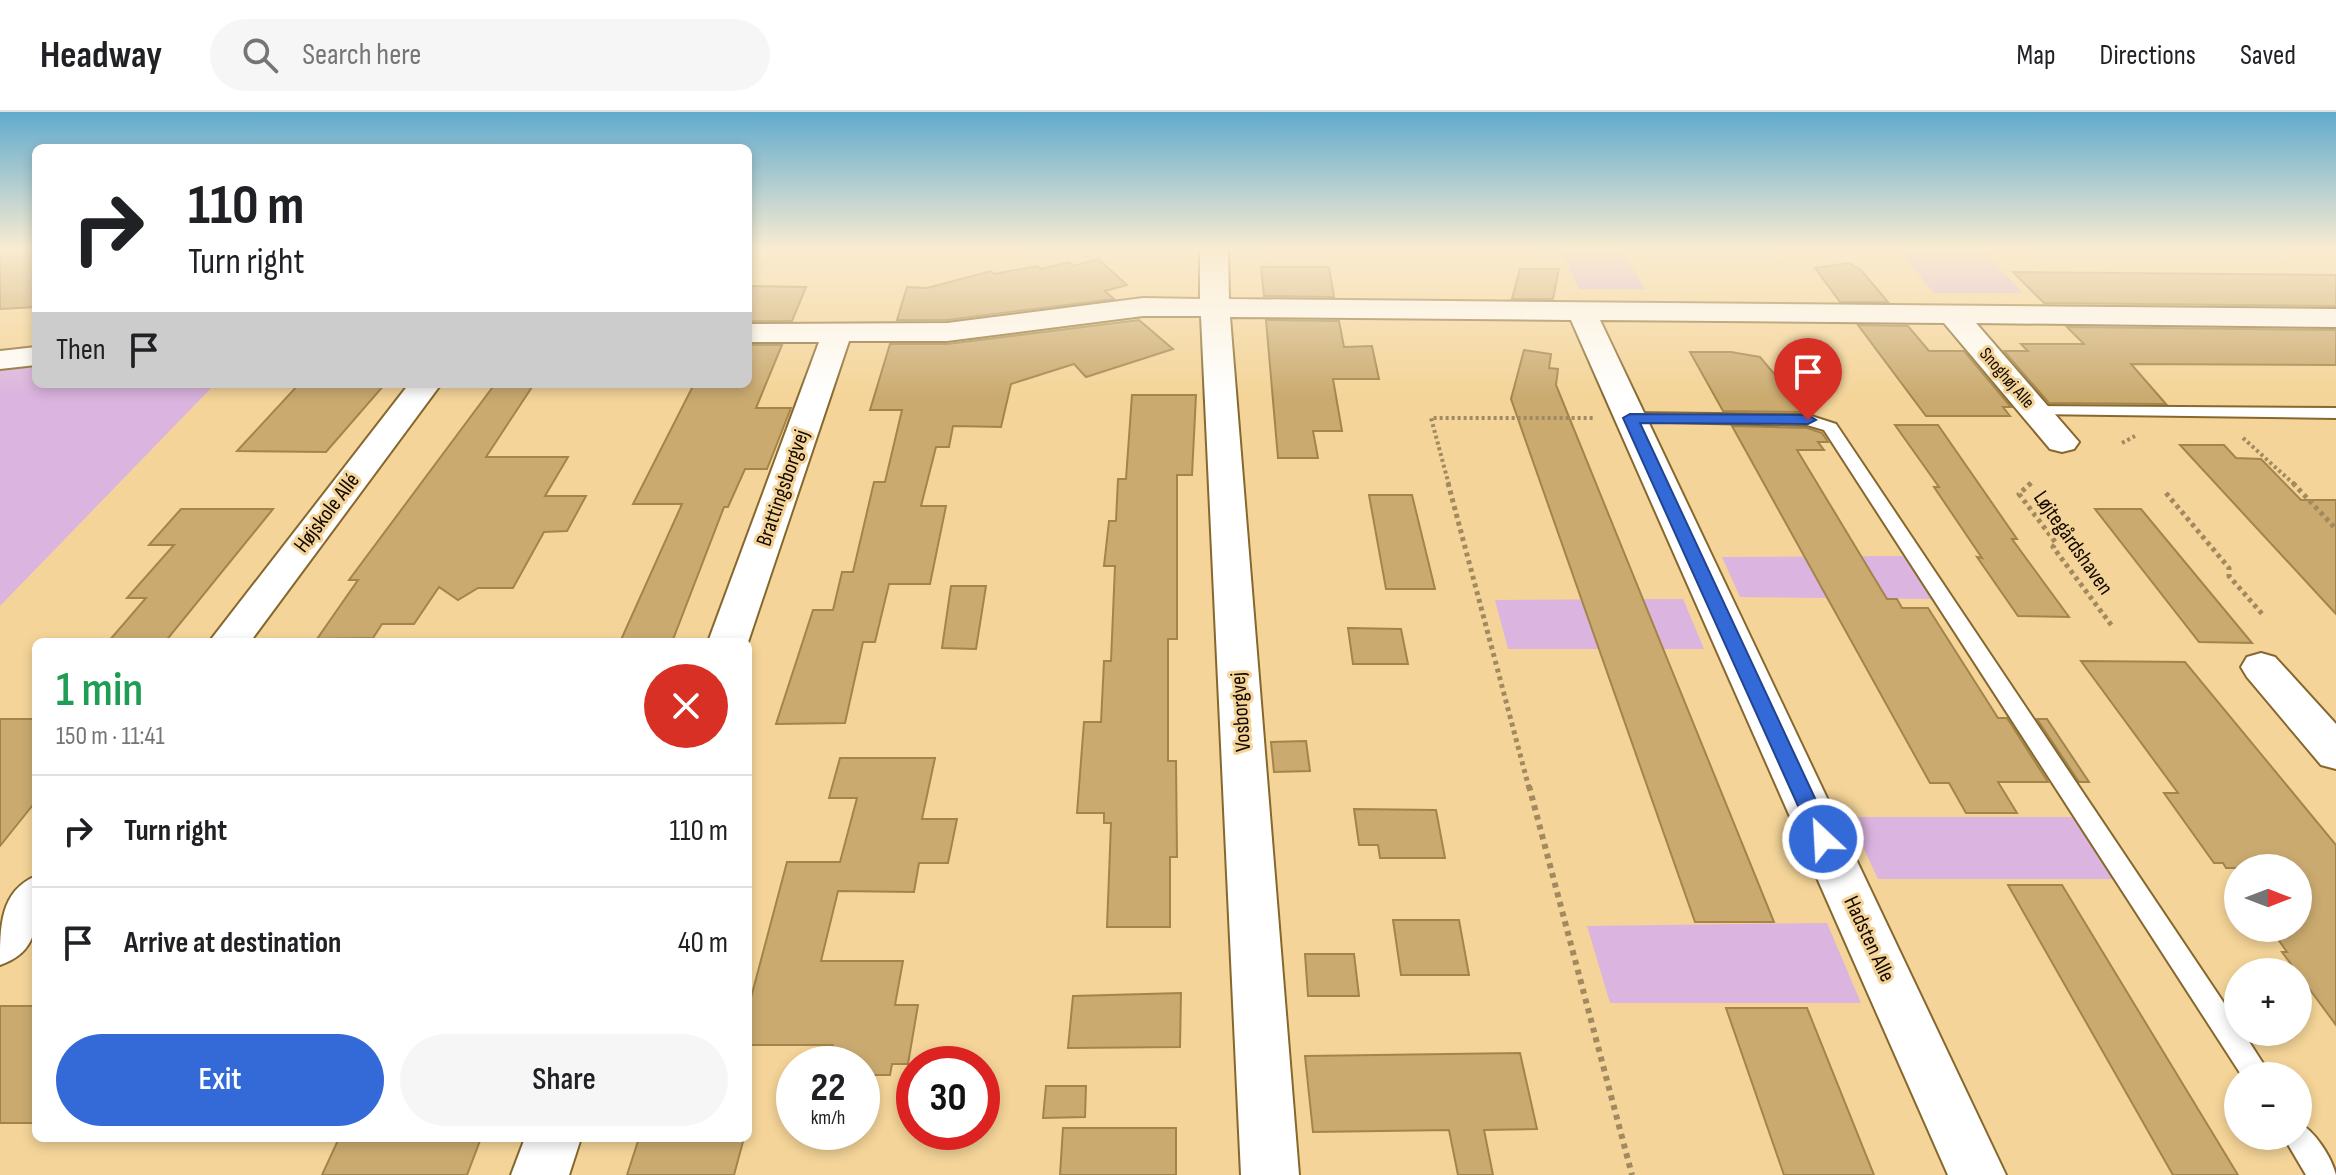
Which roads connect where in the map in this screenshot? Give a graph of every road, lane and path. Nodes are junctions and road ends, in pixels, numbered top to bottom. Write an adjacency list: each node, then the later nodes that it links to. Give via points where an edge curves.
1 (1215, 298): 2 (street, Vosborgvej)
2 (1215, 308): 3 (street); 7 (street, via 1143,307 947,332); 33 (street, Vosborgvej)
3 (1581, 310): 4 (street); 13 (street, Hadsten Alle)
4 (1952, 314): 5 (street); 11 (street, Snoghøj Alle)
5 (2336, 318)
6 (752, 333): 7 (street)
7 (837, 334): 24 (street, Brattingsborgvej)
8 (32, 356): 9 (street)
9 (0, 360)
10 (422, 388): 23 (street, Højskole Allé)
11 (2035, 411): 12 (lane); 16 (street, Snoghøj Alle)
12 (2336, 413)
13 (1630, 418): 29 (lane, via 1808,420 1830,427); 34 (path, via 1431,418); 35 (street, Hadsten Alle)
14 (2144, 432): 17 (path)
15 (2237, 435): 20 (path)
16 (2062, 442)
17 (2122, 443)
18 (2033, 481): 22 (path, Løjtegårdshaven, via 2019,494)
19 (2166, 493): 21 (path)
20 (2336, 529)
21 (2263, 615)
22 (2112, 626)
23 (232, 638)
24 (729, 638)
25 (2261, 667): 26 (street)
26 (2336, 753)
27 (32, 901): 28 (street)
28 (0, 944)
29 (2248, 1062)
30 (552, 1142): 32 (street)
31 (2306, 1150): 36 (lane)
32 (540, 1175)
33 (1270, 1175)
34 (1632, 1175)
35 (1977, 1175)
36 (2323, 1175)

